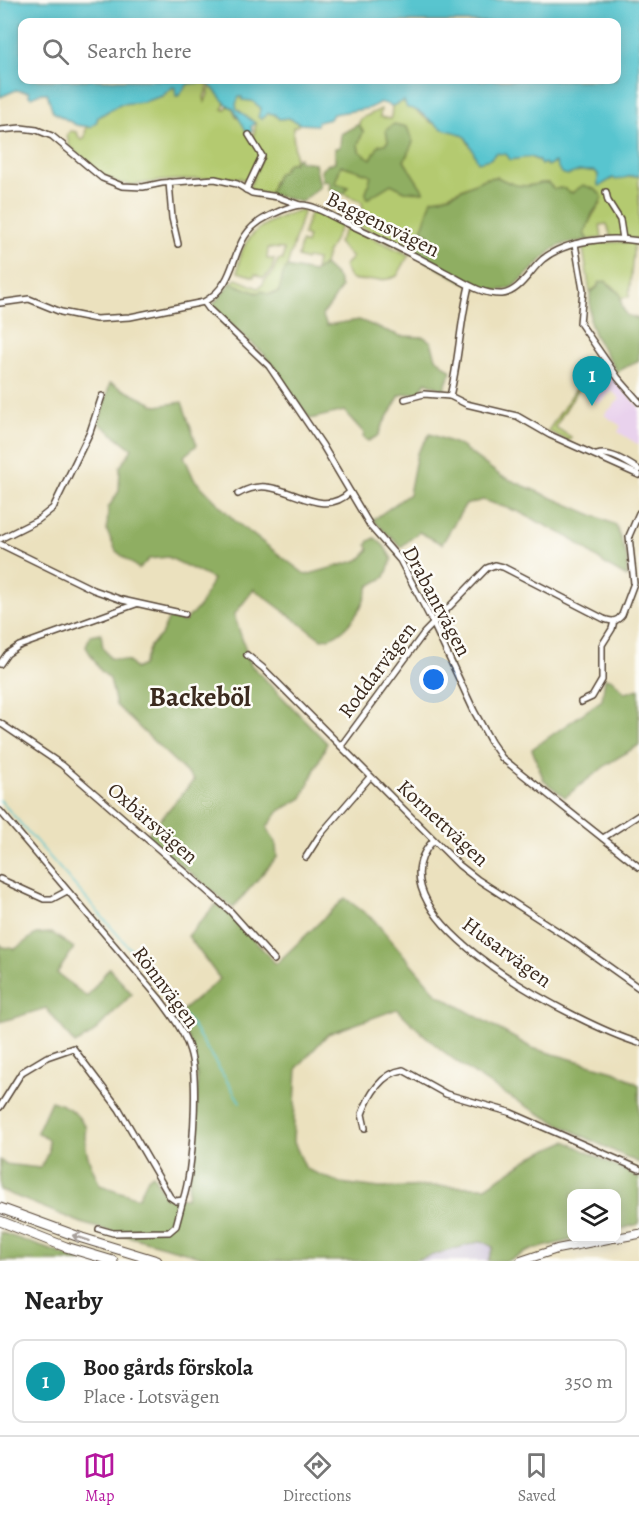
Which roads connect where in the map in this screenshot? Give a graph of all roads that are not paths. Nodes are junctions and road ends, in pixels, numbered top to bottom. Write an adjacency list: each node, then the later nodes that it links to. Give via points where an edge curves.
1 (0, 130): 3 (street, via 21,128 52,136 102,178 122,186)
2 (249, 135): 4 (street, via 262,156)
3 (169, 182): 4 (street, via 214,179); 10 (street)
4 (246, 190): 6 (street)
5 (606, 192): 7 (street, via 620,220)
6 (300, 205): 11 (street, Baggensvägen, via 361,230); 12 (street, Baggensvägen, via 268,216 250,229 238,246 228,279)
7 (624, 239): 8 (street, Baggensvägen); 9 (street, Baggensvägen)
8 (639, 241)
9 (575, 243): 11 (street, Baggensvägen, via 542,260 506,293); 17 (street, via 583,290 582,328)
10 (178, 244)
11 (469, 286): 15 (street)
12 (204, 302): 13 (street, via 130,317 96,319 62,312 29,299); 21 (street, Drabantvägen, via 268,366)
13 (0, 303)
14 (102, 396): 24 (street, via 90,432 53,508)
15 (450, 396): 16 (street, via 424,394); 18 (street, via 466,404 517,416)
16 (405, 399)
17 (639, 402)
18 (597, 455): 19 (street, via 609,455); 20 (street)
19 (639, 470)
20 (639, 475)
21 (350, 492): 22 (street, via 344,498 321,503 266,487); 29 (street, Drabantvägen, via 371,527 400,560)
22 (238, 494)
23 (639, 513): 28 (street, via 629,536 633,588 622,615)
24 (0, 539)
25 (0, 544): 26 (street, via 94,590)
26 (136, 604): 27 (street); 31 (street, via 19,646)
27 (185, 614)
28 (615, 621): 29 (street, Roddarvägen, via 495,565 482,571); 32 (street, via 602,645 602,680 592,697)
29 (433, 623): 34 (street, Roddarvägen); 38 (street, Drabantvägen, via 496,751)
30 (247, 655): 34 (street, Kornettvägen)
31 (0, 664)
32 (581, 702)
33 (0, 723): 44 (street, Oxbärsvägen, via 62,765 230,911)
34 (340, 746): 35 (street, Kornettvägen)
35 (370, 777): 39 (street, Kornettvägen); 40 (street)
36 (0, 811): 43 (street, Rönnvägen)
37 (639, 815): 38 (street)
38 (603, 838): 41 (street, Drabantvägen)
39 (434, 841): 45 (street, Kornettvägen, via 477,879); 46 (street, Husarvägen, via 422,858 421,881 429,904 456,938 501,972 575,1017)
40 (306, 857)
41 (639, 867)
42 (0, 879): 43 (street, via 44,899)
43 (67, 891): 50 (street, Rönnvägen, via 159,998 190,1051 194,1115)
44 (274, 960)
45 (639, 988)
46 (639, 1043)
47 (0, 1107): 50 (street, via 22,1072 73,1048 119,1109 165,1189 176,1201)
48 (365, 1128): 49 (street, via 362,1114 373,1092 387,1076 403,1070 446,1094 509,1112)
49 (639, 1169)
50 (183, 1200): 53 (street, Rönnvägen, via 176,1226 169,1232 113,1233)
51 (0, 1208): 58 (highway, one-way to 51)
52 (0, 1221): 57 (highway)
53 (99, 1229)
54 (639, 1234): 55 (street)
55 (621, 1237)
56 (589, 1243): 59 (street)
57 (113, 1261)
58 (157, 1261)
59 (521, 1261)

